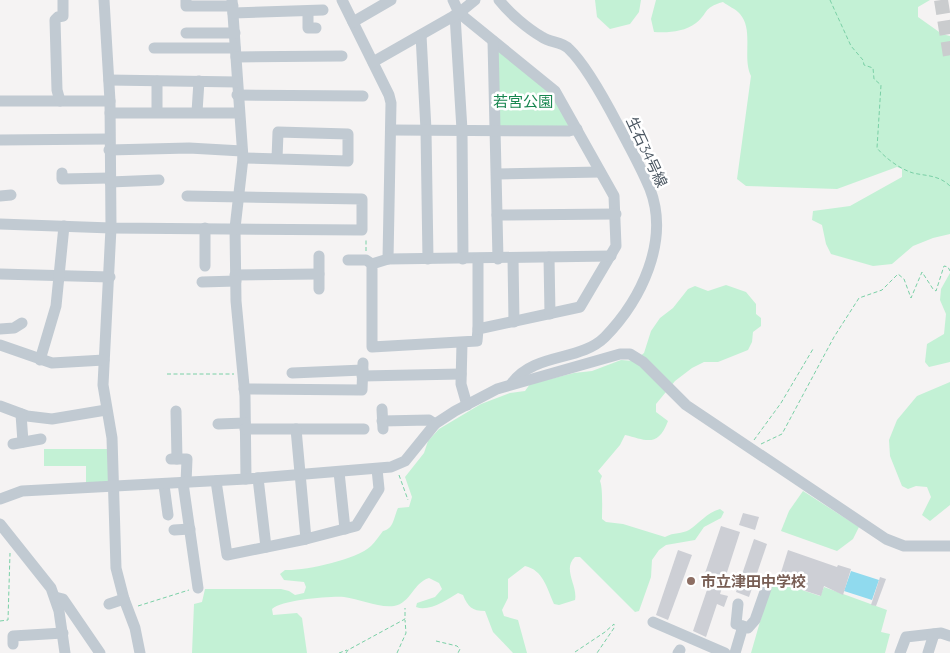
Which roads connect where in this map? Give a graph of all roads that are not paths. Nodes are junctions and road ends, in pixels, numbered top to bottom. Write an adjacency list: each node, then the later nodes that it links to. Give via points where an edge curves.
1 (62, 0): 30 (street, via 63,16 55,20 60,52 57,90)
2 (104, 0): 23 (street)
3 (186, 0): 9 (street, via 186,6)
4 (342, 0): 13 (street)
5 (391, 0): 13 (street)
6 (453, 0): 12 (street)
7 (475, 0): 12 (street)
8 (499, 0): 89 (street, 生石34号線, via 542,38 564,45 574,56 606,102 626,139 651,191 655,217 653,255 637,296 626,313 603,339 520,372)
9 (233, 6): 11 (street); 16 (street)
10 (322, 10): 11 (street)
11 (308, 11): 14 (street, via 308,28)
12 (457, 14): 17 (street); 18 (street); 38 (street)
13 (353, 22): 22 (street)
14 (316, 28)
15 (186, 33): 16 (street)
16 (234, 33): 20 (street)
17 (421, 35): 22 (street); 37 (street)
18 (493, 41): 35 (street, via 555,91); 39 (street)
19 (154, 48): 20 (street)
20 (236, 52): 21 (street); 26 (street)
21 (342, 56)
22 (373, 62): 36 (street, via 389,94)
23 (109, 80): 24 (street); 31 (street)
24 (157, 81): 25 (street); 32 (street)
25 (199, 81): 26 (street); 33 (street)
26 (237, 82): 27 (street)
27 (238, 95): 28 (street); 34 (street)
28 (364, 96)
29 (0, 101): 30 (street)
30 (60, 101): 31 (street)
31 (110, 107): 32 (street); 41 (street)
32 (157, 112): 33 (street)
33 (197, 112): 34 (street)
34 (239, 113): 42 (street)
35 (577, 129): 39 (street); 44 (street)
36 (390, 130): 37 (street); 63 (street)
37 (426, 130): 38 (street); 64 (street)
38 (462, 130): 39 (street); 65 (street)
39 (496, 130): 46 (street)
40 (0, 140): 41 (street)
41 (109, 144): 42 (street, via 189,148); 47 (street)
42 (242, 155): 43 (street); 50 (street)
43 (277, 159): 43 (street, via 348,161 348,134 278,132)
44 (600, 172): 46 (street); 51 (street, via 614,196)
45 (62, 173): 47 (street, via 62,179)
46 (497, 174): 52 (street)
47 (110, 180): 48 (street); 55 (street)
48 (159, 180)
49 (195, 193): 50 (street)
50 (239, 197): 57 (street); 57 (street, via 362,200 362,230)
51 (616, 214): 52 (street); 59 (street, via 617,240)
52 (497, 215): 61 (street)
53 (0, 224): 54 (street)
54 (64, 226): 55 (street); 72 (street)
55 (111, 228): 56 (street); 73 (street)
56 (204, 228): 57 (street); 69 (street)
57 (235, 228): 74 (street)
58 (319, 256): 71 (street)
59 (611, 256): 60 (street); 77 (street, via 580,307)
60 (549, 257): 62 (street); 77 (street)
61 (498, 258): 62 (street); 66 (street)
62 (513, 258): 78 (street)
63 (388, 259): 64 (street); 68 (street)
64 (428, 259): 65 (street)
65 (463, 259): 66 (street)
66 (478, 259): 81 (street)
67 (348, 260): 68 (street)
68 (369, 262): 82 (street, via 372,347)
69 (205, 266)
70 (0, 274): 72 (street)
71 (319, 274): 74 (street); 76 (street)
72 (58, 276): 73 (street); 84 (street, via 53,321)
73 (110, 277): 85 (street)
74 (236, 278): 75 (street); 90 (street)
75 (202, 282)
76 (318, 289)
77 (550, 314): 78 (street)
78 (514, 322): 81 (street)
79 (22, 323): 80 (street, via 14,328)
80 (0, 329)
81 (478, 329): 82 (street, via 477,341)
82 (462, 343): 88 (street)
83 (0, 345): 84 (street)
84 (40, 360): 85 (street, via 62,364)
85 (104, 360): 93 (street)
86 (363, 370): 87 (street); 88 (street); 90 (street, via 362,390)
87 (292, 373)
88 (461, 374): 91 (street)
89 (512, 383): 91 (street); 119 (street, via 614,354 630,354 643,362 686,405 894,544)
90 (244, 389): 99 (street)
91 (467, 405): 98 (street)
92 (0, 406): 94 (street)
93 (106, 410): 94 (street, via 52,419); 111 (street, via 112,438)
94 (21, 414): 102 (street, via 18,443)
95 (173, 415): 109 (street, via 174,459 186,458)
96 (382, 420): 98 (street, via 429,420)
97 (218, 424): 99 (street)
98 (434, 424): 103 (street, via 405,461 398,466)
99 (245, 426): 100 (street); 107 (street)
100 (296, 429): 101 (street); 105 (street)
101 (364, 429)
102 (44, 440)
103 (377, 469): 104 (street); 116 (street, via 379,489 356,526)
104 (339, 472): 105 (street); 116 (street)
105 (299, 475): 106 (street); 118 (street)
106 (258, 478): 107 (street); 120 (street)
107 (246, 480): 108 (street)
108 (216, 481): 109 (street); 120 (street, via 227,555)
109 (184, 483): 110 (street); 115 (street)
110 (164, 484): 111 (street); 113 (street)
111 (114, 488): 112 (street, via 22,492); 127 (street, via 116,562)
112 (0, 499)
113 (168, 515)
114 (0, 524): 125 (street, via 45,578)
115 (190, 529): 117 (street); 121 (street)
116 (345, 529): 118 (street)
117 (174, 530)
118 (306, 539): 120 (street)
119 (950, 546)
120 (266, 547)
121 (195, 566): 122 (street); 124 (street)
122 (183, 568)
123 (768, 582): 130 (street, via 755,620 748,628)
124 (198, 588)
125 (54, 597): 131 (street); 136 (street, via 63,599)
126 (109, 604): 127 (street)
127 (126, 604): 137 (street)
128 (738, 604): 130 (street, via 736,624)
129 (653, 622): 138 (street)
130 (743, 626): 139 (street)
131 (63, 633): 134 (street, via 13,636); 135 (street)
132 (934, 634): 133 (street); 140 (street, via 906,637); 141 (street)
133 (950, 636)
134 (13, 644)
135 (65, 653)
136 (100, 653)
137 (140, 653)
138 (725, 653)
139 (735, 653)
140 (900, 653)
141 (928, 653)

